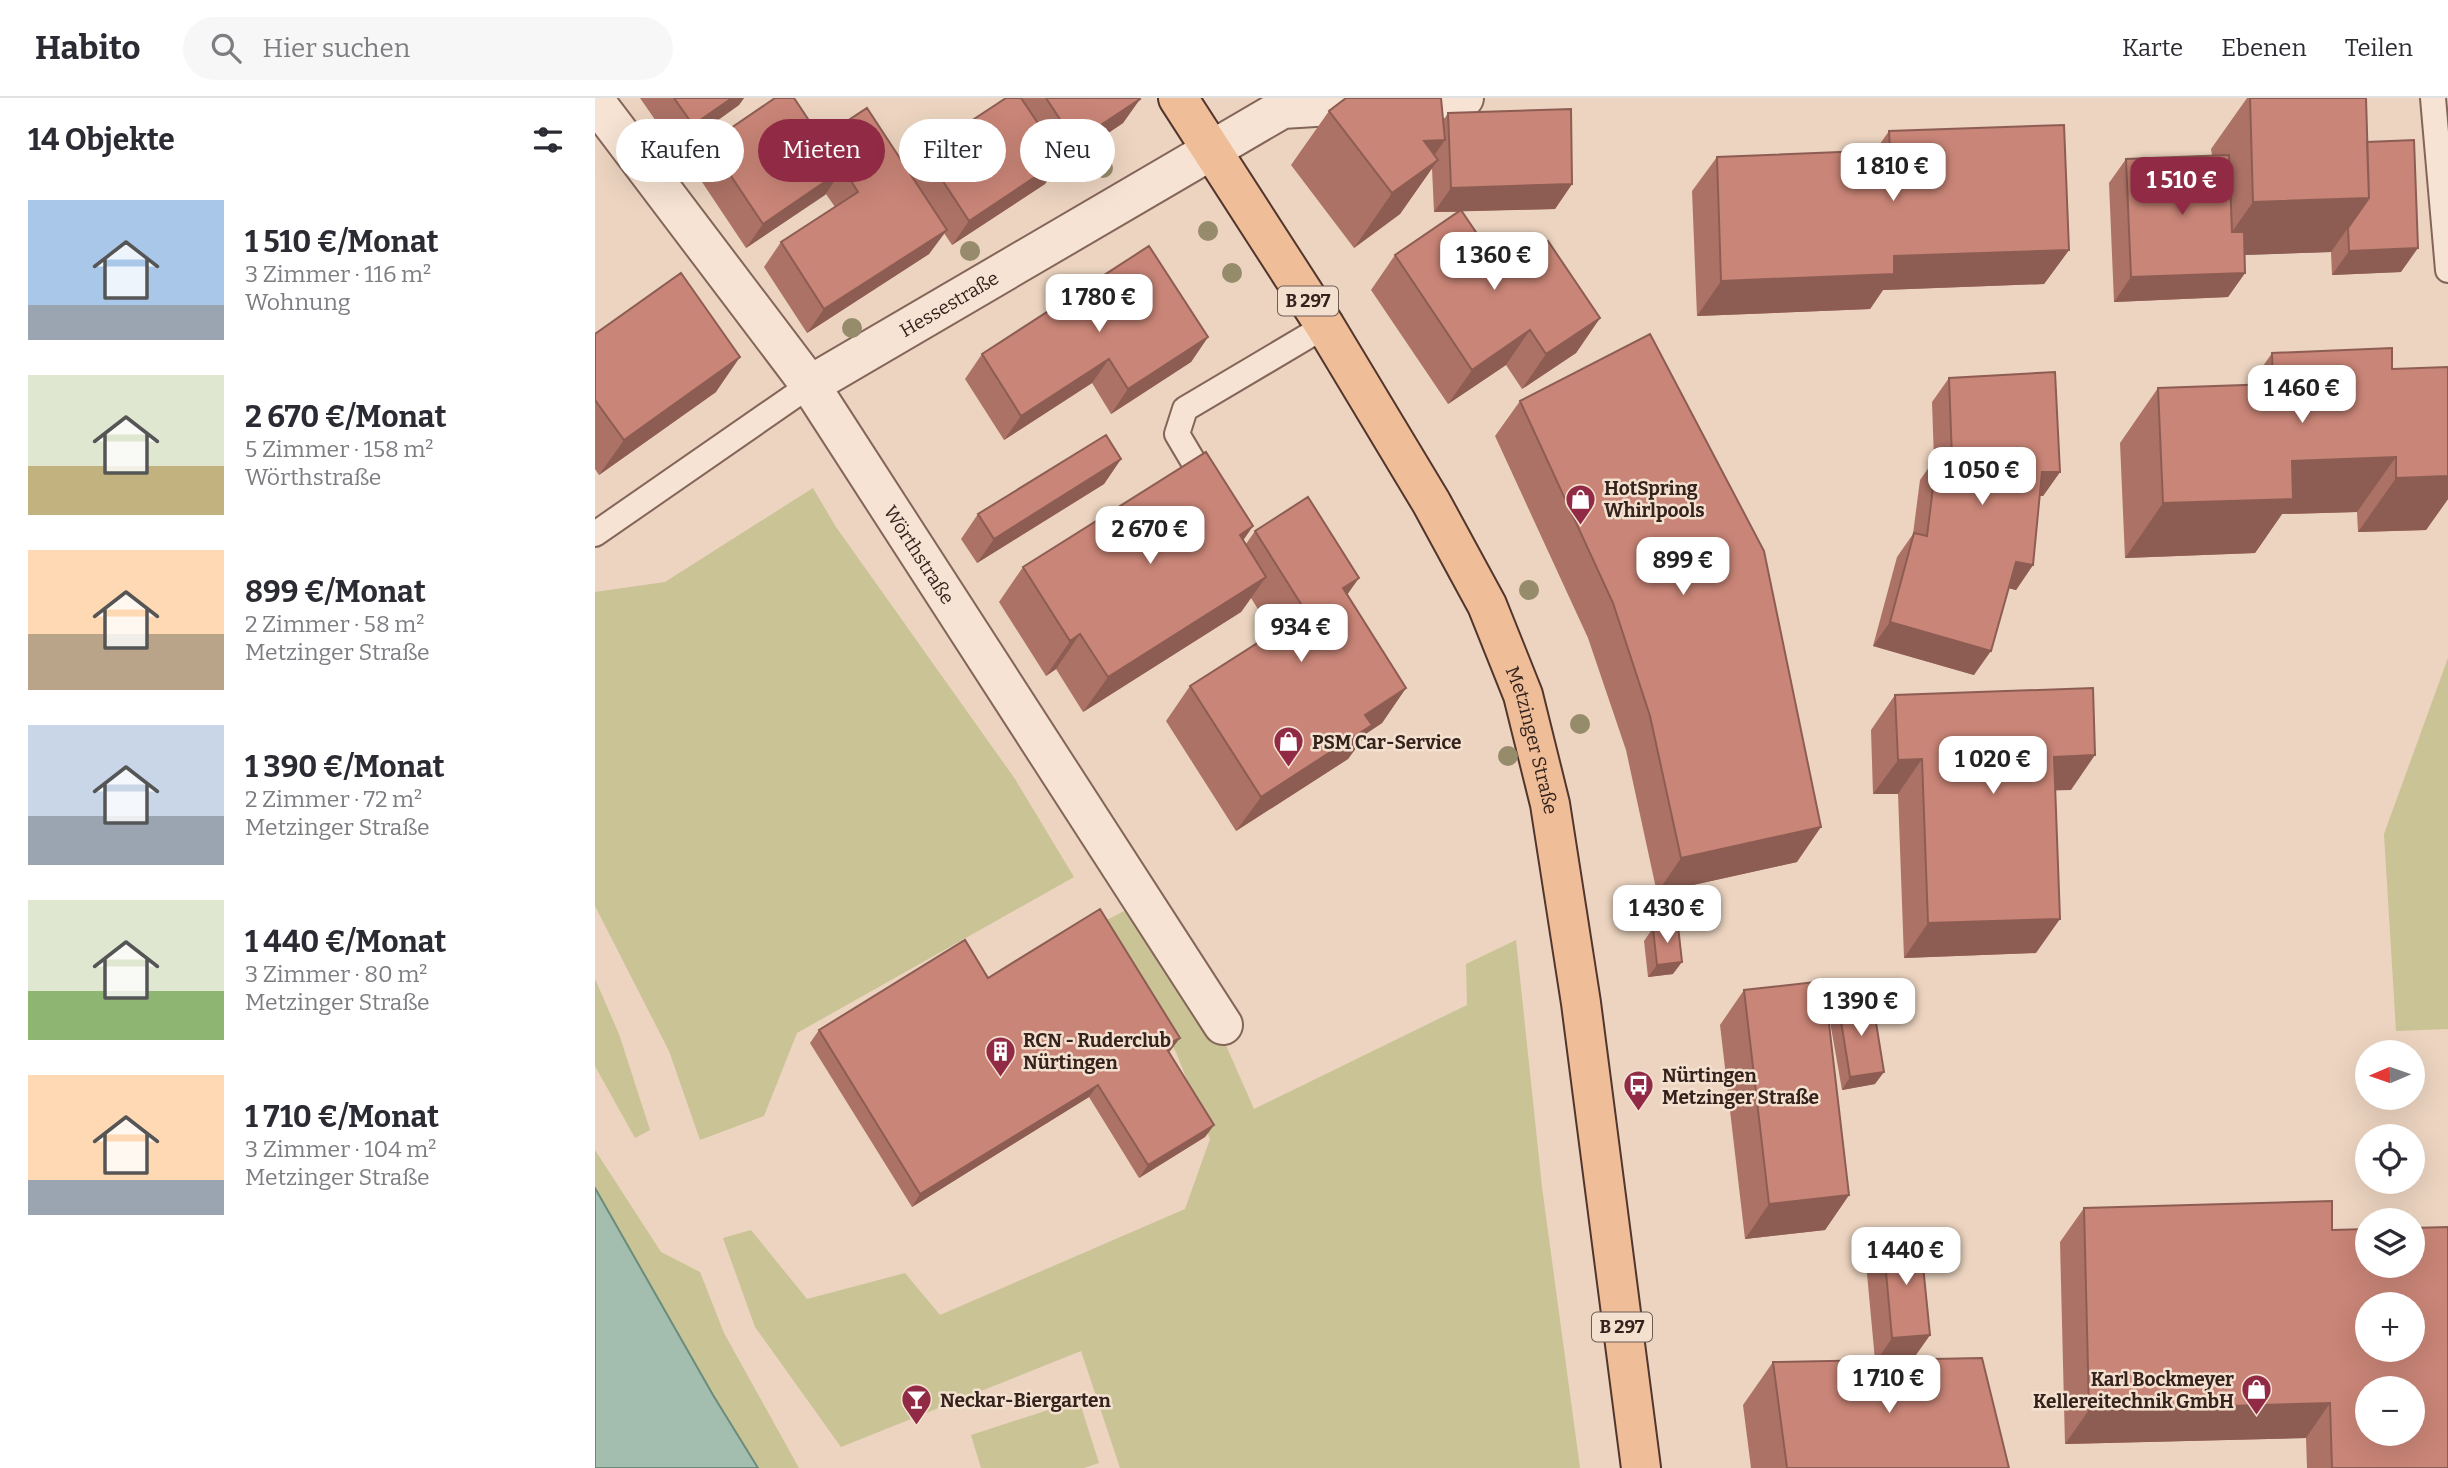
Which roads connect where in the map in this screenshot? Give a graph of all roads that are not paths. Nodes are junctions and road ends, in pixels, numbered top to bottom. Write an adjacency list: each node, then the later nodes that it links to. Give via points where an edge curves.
1 (1178, 98): 6 (main road, Metzinger Straße / B 297)
2 (1464, 98): 3 (lane, Hessestraße); 6 (street, Hessestraße, via 1282,109)
3 (1476, 98)
4 (2433, 98): 7 (lane)
5 (595, 101): 9 (street, Wörthstraße)
6 (1209, 150): 8 (main road, Metzinger Straße / B 297); 9 (street, Hessestraße)
7 (2448, 270)
8 (1325, 326): 10 (lane, via 1185,409 1177,434); 13 (main road, Metzinger Straße / B 297, via 1487,604 1523,695 1550,804 1581,1003)
9 (810, 385): 11 (lane); 12 (street, Wörthstraße)
10 (1222, 511)
11 (595, 534)
12 (1223, 1025)
13 (1641, 1468)

